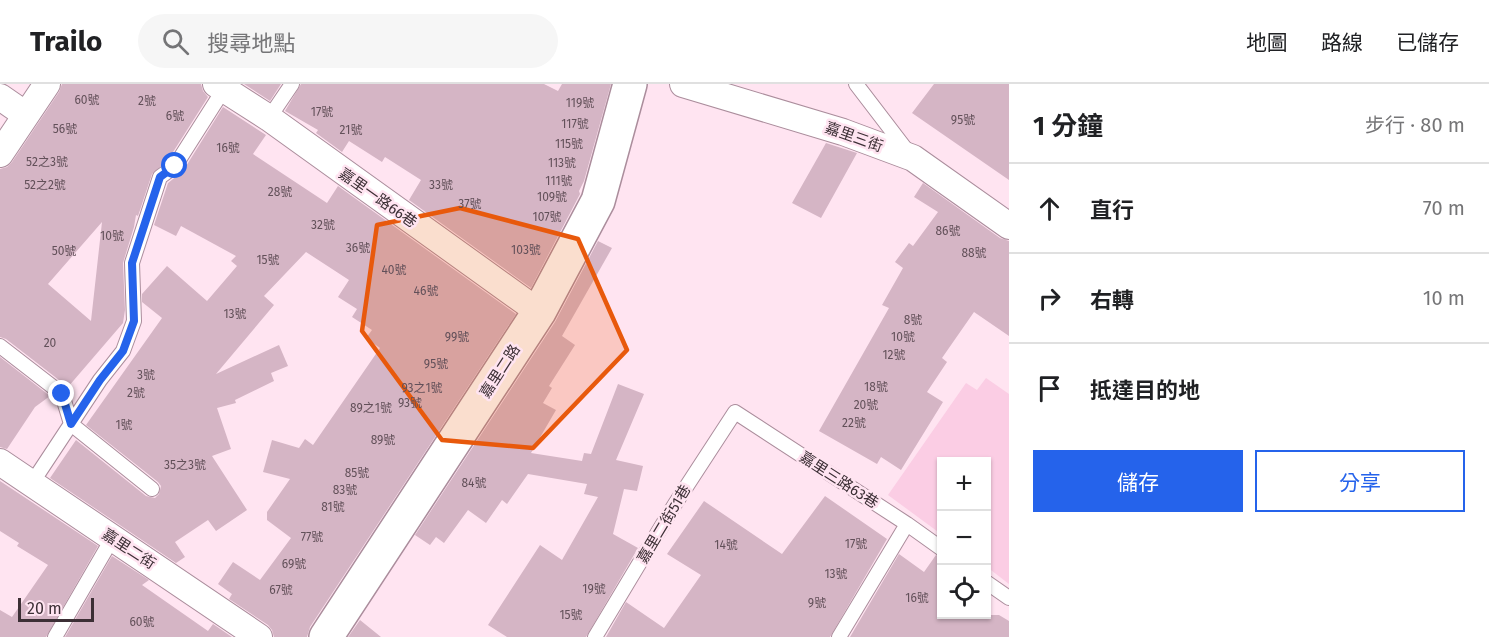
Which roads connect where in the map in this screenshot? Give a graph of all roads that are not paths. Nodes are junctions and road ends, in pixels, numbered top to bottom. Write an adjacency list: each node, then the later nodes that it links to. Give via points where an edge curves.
1 (47, 84): 8 (street)
2 (292, 84): 9 (lane)
3 (630, 84): 13 (street, 嘉里二路, via 598,201)
4 (683, 84): 11 (street, 嘉里三街, via 843,132)
5 (856, 84): 11 (lane)
6 (220, 86): 9 (street, 嘉里一路66巷); 16 (lane, via 175,166 160,177 132,263 134,321 123,351)
7 (0, 97): 8 (street)
8 (26, 115): 10 (street)
9 (268, 118): 13 (street, 嘉里一路66巷)
10 (0, 154)
11 (913, 158): 12 (street, 嘉里三街)
12 (1009, 226)
13 (539, 312): 27 (street, 嘉里二路)
14 (0, 346): 16 (lane, via 62,394)
15 (735, 412): 20 (lane, 嘉里三路63巷); 28 (lane, 嘉里二街51巷)
16 (70, 425): 18 (lane); 19 (lane)
17 (0, 462): 18 (street, 嘉里二街)
18 (32, 483): 21 (street, 嘉里二街)
19 (152, 489)
20 (907, 524): 22 (lane, 嘉里三路63巷); 29 (lane)
21 (112, 539): 25 (lane); 26 (street, 嘉里二街)
22 (937, 545)
23 (991, 585): 24 (lane)
24 (1009, 598)
25 (55, 637)
26 (258, 637)
27 (326, 637)
28 (595, 637)
29 (840, 637)

